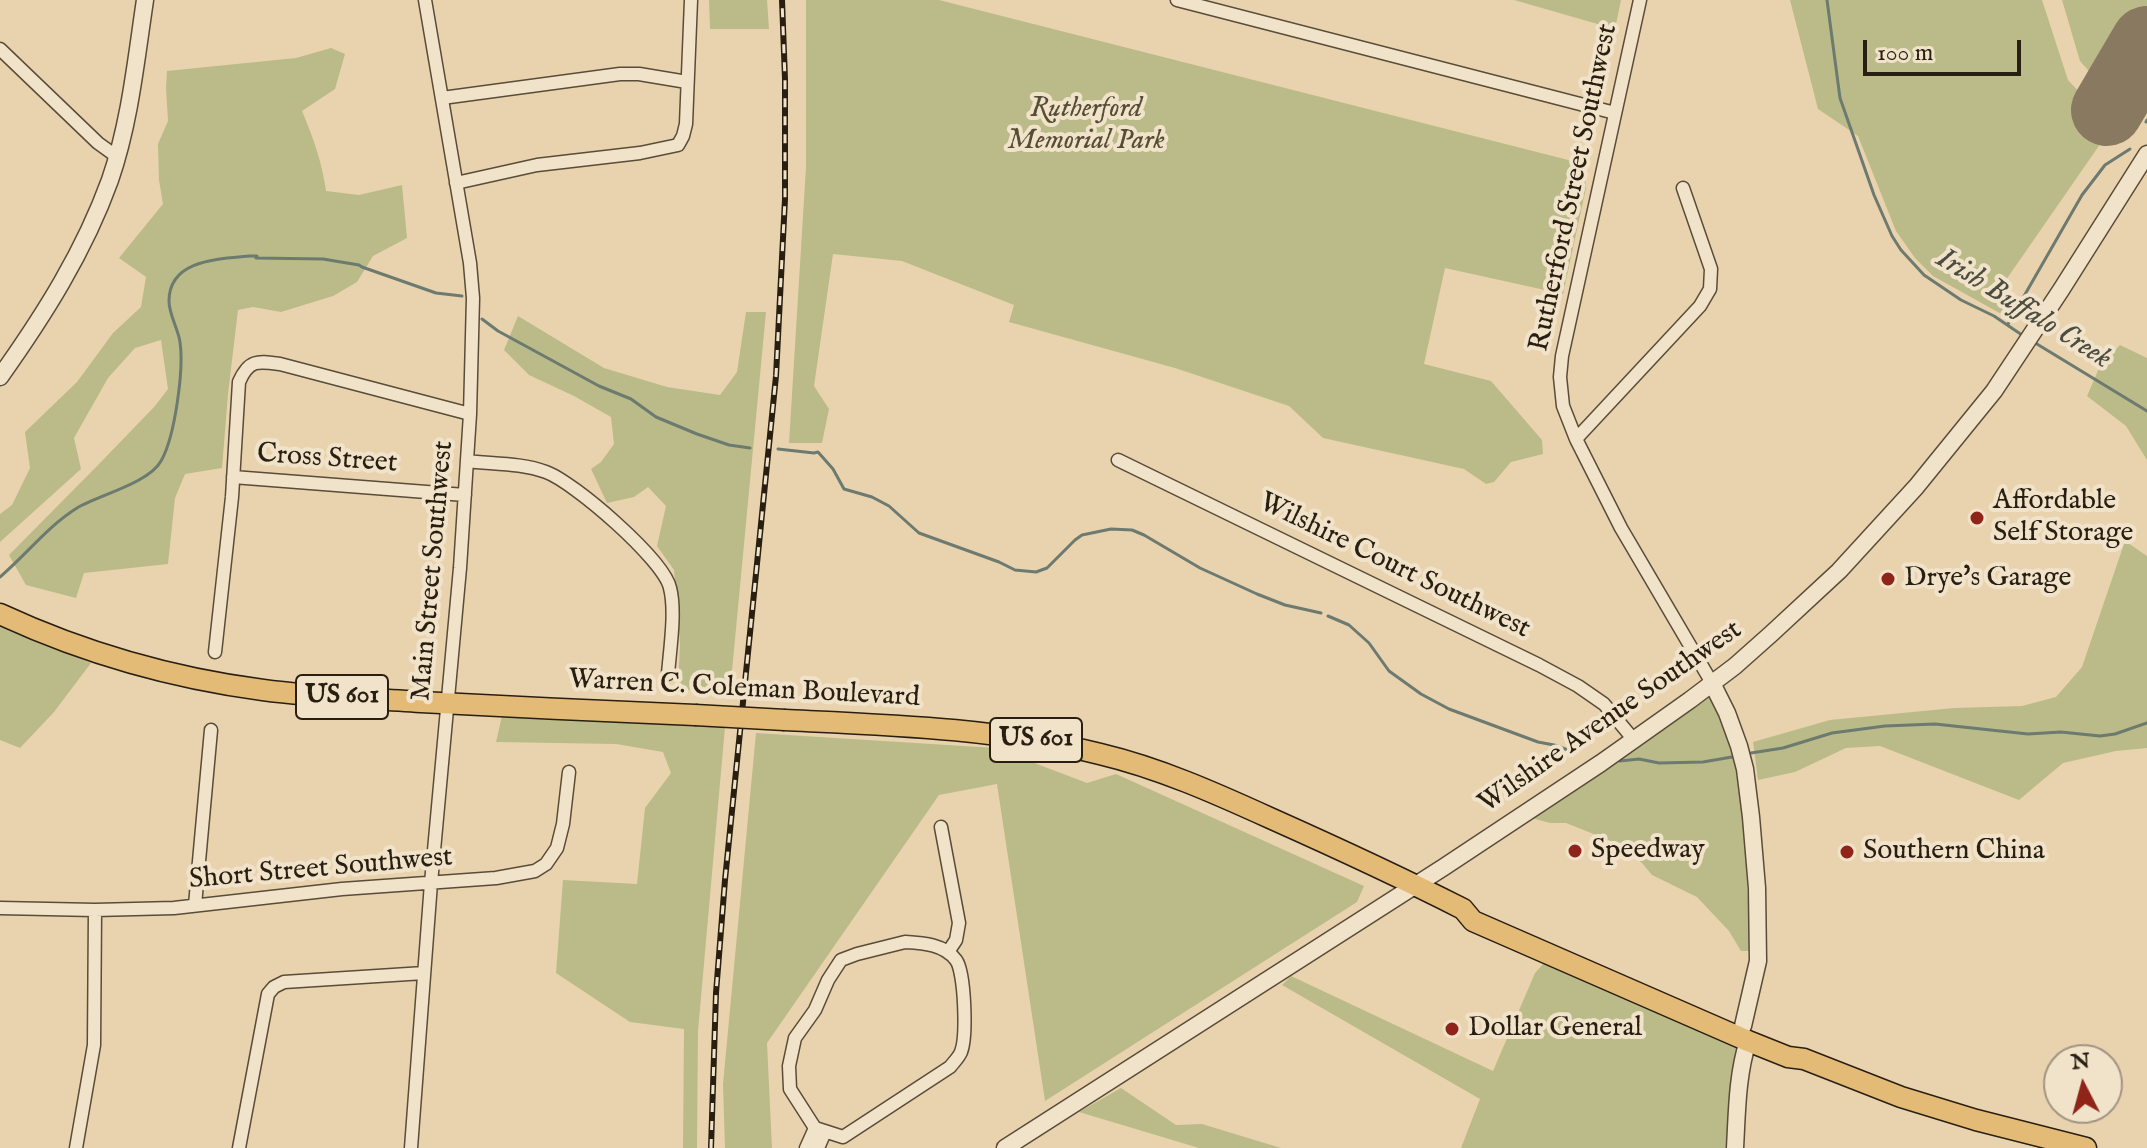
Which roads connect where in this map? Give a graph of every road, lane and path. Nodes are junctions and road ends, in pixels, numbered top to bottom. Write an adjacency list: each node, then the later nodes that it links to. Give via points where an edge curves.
1 (145, 0): 11 (street)
2 (425, 0): 8 (street, Main Street Southwest)
3 (691, 0): 7 (street)
4 (1177, 0): 9 (street)
5 (1640, 0): 9 (street, Rutherford Street Southwest)
6 (0, 49): 11 (street)
7 (687, 82): 8 (street, via 620,74); 12 (street, via 686,124 678,145 537,165)
8 (442, 98): 12 (street, Main Street Southwest)
9 (1615, 113): 16 (street, Rutherford Street Southwest, via 1562,356 1563,406)
10 (2147, 154): 24 (street, Wilshire Avenue Southwest, via 2003,378 1916,487 1839,571)
11 (116, 156): 14 (street, via 71,268)
12 (456, 183): 15 (street, Main Street Southwest, via 473,298)
13 (1683, 188): 16 (street, via 1711,269 1710,289)
14 (0, 377)
15 (470, 414): 18 (street, Main Street Southwest); 19 (street, via 280,364 251,363 239,382)
16 (1576, 439): 24 (street, Rutherford Street Southwest, via 1621,528)
17 (1118, 460): 27 (street, Wilshire Court Southwest, via 1578,686 1604,704)
18 (467, 461): 20 (street, Main Street Southwest); 23 (street, via 520,466 559,478 647,555 671,589)
19 (233, 477): 20 (street, Cross Street); 22 (street)
20 (465, 495): 25 (street, Main Street Southwest)
21 (0, 614): 25 (highway, Warren C. Coleman Boulevard / US 601, via 138,664 216,682 306,695)
22 (215, 652)
23 (668, 674)
24 (1712, 683): 27 (street, Wilshire Avenue Southwest); 37 (street, via 1739,746 1751,817 1758,961)
25 (448, 703): 30 (street, Main Street Southwest); 31 (highway, Warren C. Coleman Boulevard / US 601, bridge, via 955,729 1025,738 1101,754 1194,784)
26 (211, 730): 32 (street)
27 (1634, 740): 31 (street, Wilshire Avenue Southwest)
28 (569, 772): 30 (street, Short Street Southwest, via 557,848 546,864 517,876)
29 (941, 827): 35 (street, via 959,923)
30 (431, 883): 32 (street, Short Street Southwest); 36 (street, Main Street Southwest)
31 (1415, 885): 37 (highway, Warren C. Coleman Boulevard / US 601, via 1463,909 1477,908); 44 (street, Wilshire Avenue Southwest)
32 (195, 905): 34 (street, Short Street Southwest)
33 (0, 908): 34 (street, Short Street Southwest)
34 (95, 910): 39 (street, via 94,1045)
35 (948, 952): 38 (street, via 959,962 964,992 961,1053 950,1067 843,1137); 38 (street, via 905,942 841,960 795,1038 789,1066 790,1089)
36 (424, 973): 40 (street, via 284,982 274,987 268,994); 41 (street, Main Street Southwest)
37 (1745, 1033): 45 (street); 46 (highway, Warren C. Coleman Boulevard / US 601, via 1788,1057 1901,1097)
38 (820, 1130): 42 (street); 43 (street)
39 (76, 1148)
40 (239, 1148)
41 (411, 1148)
42 (806, 1148)
43 (818, 1148)
44 (1005, 1148)
45 (1735, 1148)
46 (2086, 1148)

